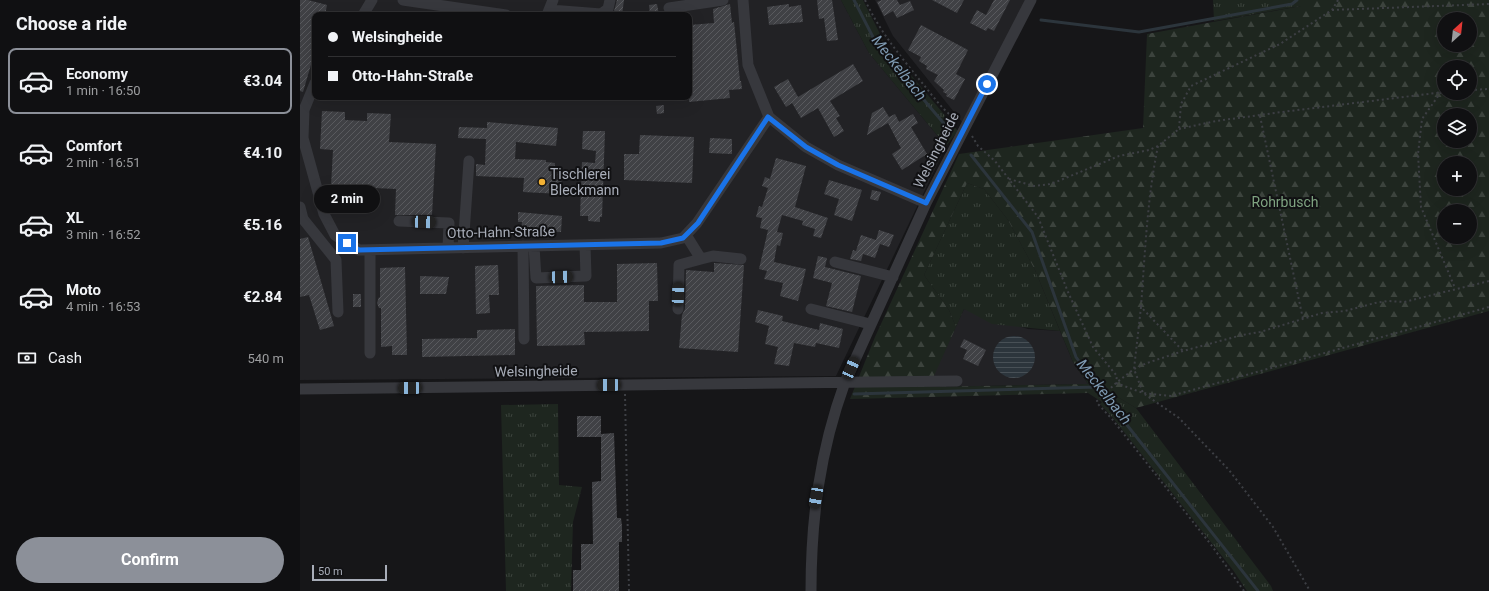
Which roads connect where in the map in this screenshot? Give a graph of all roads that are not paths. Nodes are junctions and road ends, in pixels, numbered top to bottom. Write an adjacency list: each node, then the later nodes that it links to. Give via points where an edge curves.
1 (372, 0): 10 (street)
2 (403, 0): 7 (street)
3 (610, 0): 13 (street, via 608,9)
4 (724, 0): 9 (street)
5 (743, 0): 15 (street, via 748,65)
6 (1031, 0): 18 (street, Welsingheide)
7 (446, 4): 11 (street)
8 (550, 8): 12 (street)
9 (669, 8)
10 (366, 12)
11 (490, 12)
12 (584, 12)
13 (604, 12)
14 (312, 90): 16 (street, Otto-Hahn-Straße, via 304,110)
15 (768, 117): 18 (street, via 806,147 838,165); 21 (street, Otto-Hahn-Straße, via 698,223)
16 (304, 158): 26 (street, Otto-Hahn-Straße, via 324,214 335,235 359,250)
17 (470, 161): 25 (street)
18 (926, 203): 30 (street, Welsingheide)
19 (300, 207): 33 (street, via 303,219 336,260)
20 (400, 221): 24 (street, via 449,223)
21 (686, 235): 22 (street, Otto-Hahn-Straße, via 661,243); 27 (street)
22 (585, 245): 23 (street, Otto-Hahn-Straße); 23 (street, via 586,276 536,278)
23 (529, 246): 25 (street, Otto-Hahn-Straße); 35 (street)
24 (448, 248): 25 (street, Otto-Hahn-Straße); 26 (street, Otto-Hahn-Straße)
25 (463, 248)
26 (370, 250): 36 (street)
27 (701, 259): 28 (street, via 713,256); 31 (street, via 679,265)
28 (741, 259)
29 (835, 262): 30 (street)
30 (893, 277): 34 (street, Welsingheide)
31 (678, 309)
32 (811, 309): 34 (street)
33 (338, 312)
34 (870, 324): 38 (street, Welsingheide)
35 (524, 339)
36 (370, 353)
37 (957, 381): 38 (street, Welsingheide)
38 (845, 382): 39 (street, Welsingheide); 40 (street, Welsingheide, via 826,442 814,510)
39 (300, 389)
40 (811, 591)

